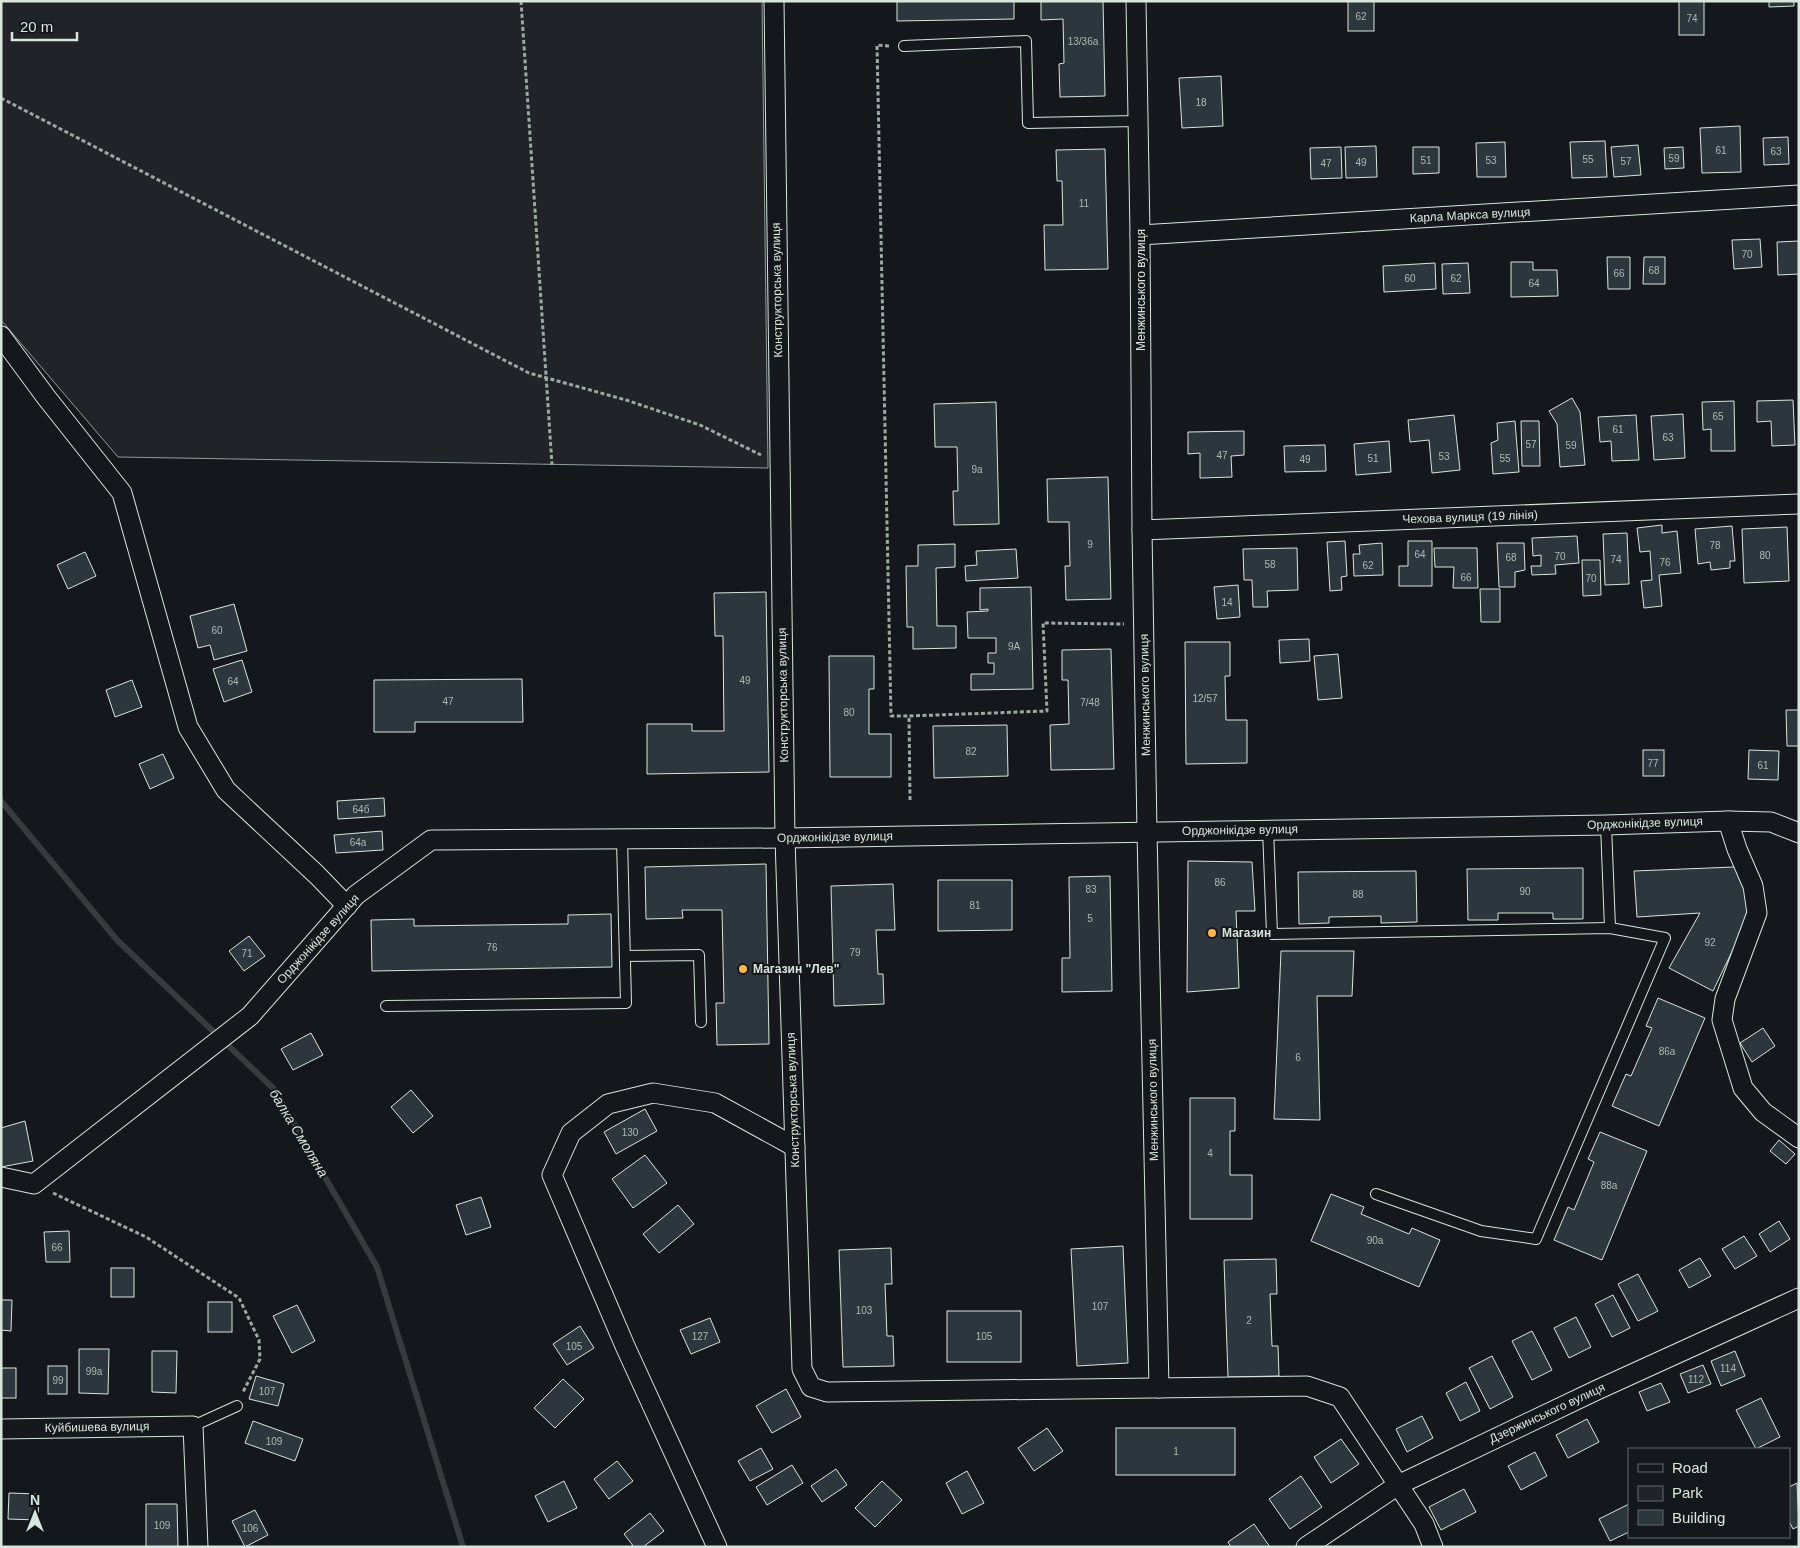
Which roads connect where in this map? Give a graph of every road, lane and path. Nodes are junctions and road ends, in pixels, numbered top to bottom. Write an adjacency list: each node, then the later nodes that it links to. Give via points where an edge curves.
1 (521, 1): 10 (path)
2 (774, 1): 12 (street, Конструкторська вулиця)
3 (1136, 1): 6 (street, Менжинського вулиця)
4 (904, 46): 6 (lane, via 1026,41 1028,123); 16 (path, via 877,45 891,716)
5 (1, 98): 10 (path, via 520,369)
6 (1138, 121): 8 (street, Менжинського вулиця)
7 (1799, 195): 8 (street, Карла Маркса вулиця)
8 (1140, 235): 14 (street, Менжинського вулиця)
9 (1, 336): 25 (street, via 122,492 188,728 226,790)
10 (547, 378): 11 (path); 12 (path, via 700,425)
11 (552, 464)
12 (780, 465): 23 (street, Конструкторська вулиця)
13 (1799, 504): 14 (street, Чехова вулиця (19 лiнiя))
14 (1142, 530): 15 (street, Менжинського вулиця)
15 (1143, 624): 16 (path, via 1043,623 1047,711); 21 (street, Менжинського вулиця)
16 (909, 716): 17 (path)
17 (910, 800)
18 (1728, 821): 19 (street, Орджонікідзе вулиця); 22 (street, Орджонікідзе вулиця, via 1771,822); 30 (street, via 1753,886 1757,912 1728,991 1722,1020 1743,1088 1763,1112)
19 (1606, 825): 20 (street, Орджонікідзе вулиця); 26 (lane)
20 (1268, 829): 21 (street, Орджонікідзе вулиця); 26 (lane, via 1272,934)
21 (1147, 832): 23 (street, Орджонікідзе вулиця); 36 (street, Менжинського вулиця)
22 (1799, 833)
23 (784, 838): 24 (street, Орджонікідзе вулиця); 31 (street, Конструкторська вулиця)
24 (622, 839): 25 (street, Орджонікідзе вулиця, via 431,840 356,895); 27 (lane)
25 (347, 906): 33 (street, Орджонікідзе вулиця, via 250,1016)
26 (1610, 928): 34 (lane, via 1665,938 1536,1239 1481,1231)
27 (625, 956): 28 (lane, via 626,1003); 29 (lane, via 699,954)
28 (386, 1006)
29 (701, 1022)
30 (1799, 1138)
31 (795, 1147): 36 (street, Конструкторська вулиця, via 802,1369 811,1387 827,1392); 42 (street, via 715,1103 652,1093 608,1104 571,1133 552,1176)
32 (1, 1177): 33 (street)
33 (34, 1184): 37 (path, via 146,1237 239,1298 259,1340 260,1359)
34 (1376, 1194)
35 (1799, 1298): 40 (street, Дзержинського вулиця)
36 (1160, 1388): 40 (street, via 1307,1386 1340,1397)
37 (236, 1406): 38 (lane)
38 (193, 1426): 39 (street, Куйбишева вулиця); 41 (street)
39 (1, 1428)
40 (1398, 1485): 43 (street, Дзержинського вулиця); 44 (street, via 1424,1524)
41 (198, 1547)
42 (717, 1547)
43 (1306, 1547)
44 (1433, 1547)

